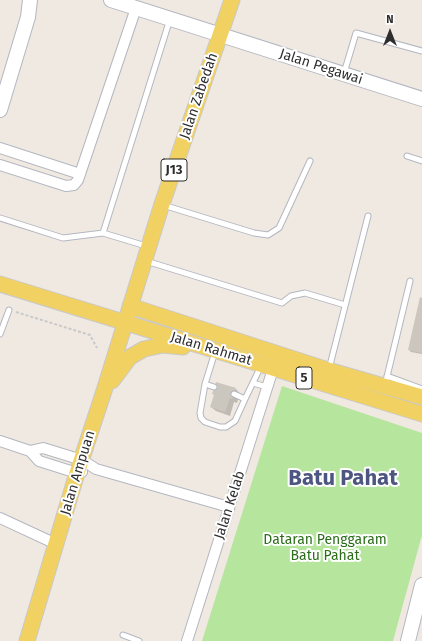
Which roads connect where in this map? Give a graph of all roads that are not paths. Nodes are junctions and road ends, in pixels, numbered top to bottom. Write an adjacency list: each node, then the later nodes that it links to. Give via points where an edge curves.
1 (30, 0): 6 (street)
2 (41, 0): 6 (street)
3 (111, 0): 5 (street, Jalan Pegawai)
4 (232, 0): 8 (main road, Jalan Zabedah / J13)
5 (136, 8): 7 (street, Jalan Pegawai); 19 (street)
6 (28, 17): 11 (street)
7 (170, 18): 8 (street, Jalan Pegawai); 23 (lane)
8 (220, 34): 10 (street, Jalan Pegawai); 20 (main road, Jalan Zabedah / J13)
9 (422, 51): 10 (lane, via 356,33)
10 (344, 74): 12 (street, Jalan Pegawai)
11 (3, 89): 13 (street)
12 (422, 99)
13 (0, 110)
14 (0, 148): 19 (street)
15 (407, 156): 17 (lane)
16 (310, 161): 20 (lane, via 279,228 268,235 254,234)
17 (422, 161)
18 (0, 165): 19 (street, via 66,186 74,185)
19 (80, 174)
20 (162, 204): 24 (main road, Jalan Zabedah / J13)
21 (368, 216): 27 (lane)
22 (0, 218): 23 (lane, via 63,238)
23 (103, 233): 24 (lane)
24 (147, 254): 27 (lane, via 282,303 291,296 305,293); 28 (main road, Jalan Zabedah / J13)
25 (410, 281): 35 (lane)
26 (0, 284): 30 (main road, Jalan Rahmat)
27 (345, 305): 34 (lane)
28 (130, 306): 30 (main road, Jalan Ampuan / J13); 34 (main road, Jalan Rahmat / 5)
29 (9, 310): 31 (lane)
30 (125, 323): 32 (main road, Jalan Rahmat / 5); 41 (main road, Jalan Ampuan)
31 (0, 334)
32 (216, 351): 33 (main road, Jalan Rahmat / 5); 37 (lane); 41 (main road, via 162,345 144,350 130,357)
33 (267, 367): 36 (lane); 39 (street, Jalan Kelab); 45 (main road, Jalan Rahmat / 5)
34 (328, 370): 35 (main road, Jalan Rahmat / 5)
35 (386, 381): 40 (lane); 43 (main road, Jalan Rahmat / 5)
36 (253, 383): 39 (lane); 44 (lane)
37 (205, 384): 38 (lane); 44 (lane, via 200,413 205,422 226,427 235,421)
38 (214, 387)
39 (267, 388): 48 (street, Jalan Kelab)
40 (422, 389)
41 (104, 391): 47 (main road, Jalan Ampuan)
42 (234, 394): 44 (lane)
43 (422, 398)
44 (245, 399)
45 (422, 414)
46 (0, 441): 47 (street, via 30,451 39,460)
47 (79, 466): 48 (street); 50 (main road, Jalan Ampuan)
48 (230, 507): 55 (street, Jalan Kelab)
49 (0, 518): 50 (street)
50 (56, 544): 53 (main road, Jalan Ampuan)
51 (422, 585): 56 (street)
52 (123, 636): 54 (lane)
53 (27, 641)
54 (139, 641)
55 (187, 641)
56 (408, 641)

